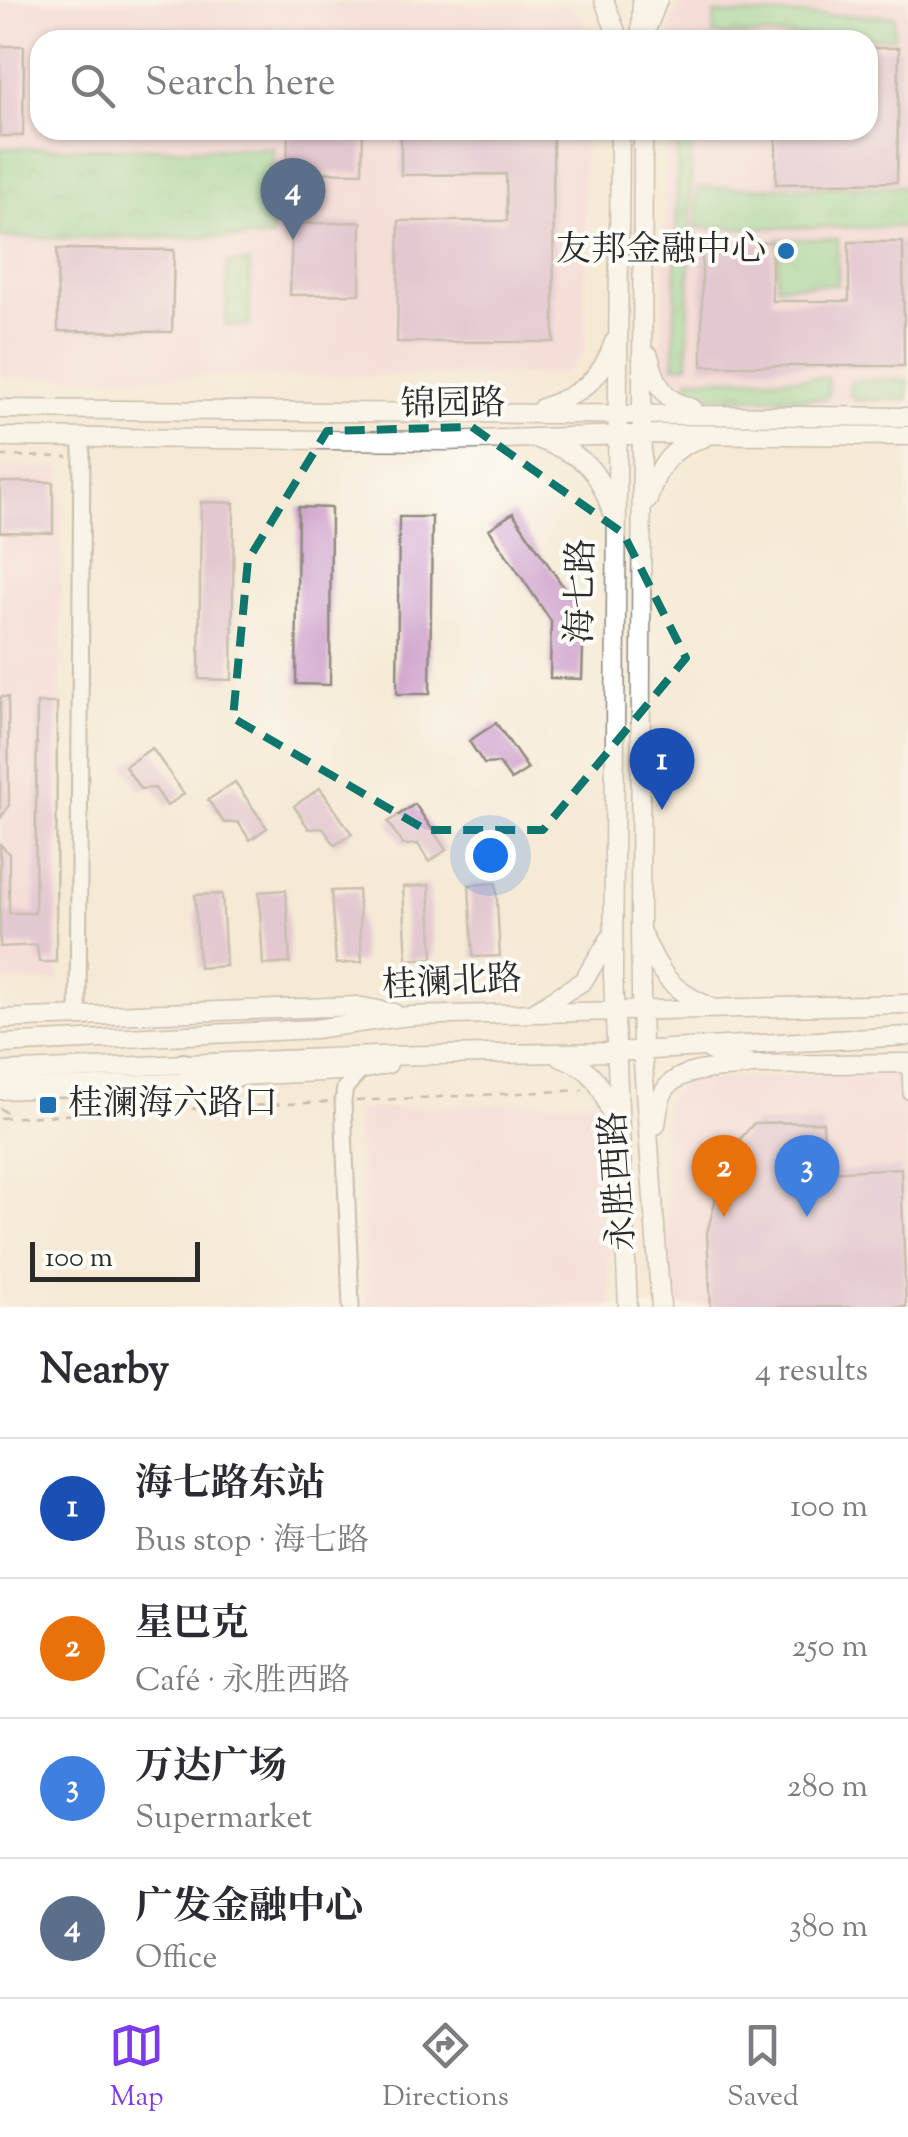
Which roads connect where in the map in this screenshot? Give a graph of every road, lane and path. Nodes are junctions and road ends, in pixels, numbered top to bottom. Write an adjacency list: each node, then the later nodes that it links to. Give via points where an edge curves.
1 (604, 0): 5 (main road)
2 (621, 0): 6 (main road)
3 (642, 0): 7 (main road)
4 (658, 0): 8 (main road)
5 (616, 30)
6 (620, 30)
7 (641, 30)
8 (645, 30)
9 (620, 140): 11 (main road, 海七路)
10 (643, 140): 12 (main road)
11 (619, 327): 14 (main road, via 586,390); 15 (main road, 海七路)
12 (643, 329): 16 (main road); 17 (main road, via 662,393 675,404)
13 (0, 409): 14 (main road, 锦园路)
14 (530, 412): 15 (main road, 锦园路)
15 (619, 413): 16 (main road, 锦园路); 19 (main road, 海七路)
16 (642, 414): 17 (main road, 锦园路); 20 (main road)
17 (717, 414): 18 (main road, 锦园路)
18 (908, 417)
19 (618, 434): 20 (main road, 锦园路); 22 (main road, 锦园路); 28 (main road, 海七路)
20 (641, 434): 21 (main road, 锦园路); 29 (main road)
21 (718, 434): 23 (main road, 锦园路); 29 (main road, via 690,441 662,463)
22 (530, 436): 25 (main road, 锦园路); 28 (main road, via 594,470)
23 (908, 436)
24 (0, 437): 25 (main road, 锦园路)
25 (82, 438): 27 (street)
26 (0, 456): 27 (path)
27 (82, 457): 37 (street)
28 (616, 529): 31 (main road, 海七路)
29 (641, 530): 30 (main road, 永胜西路)
30 (640, 930): 33 (main road, via 668,982); 34 (main road, 永胜西路)
31 (613, 932): 35 (main road, via 583,981); 36 (main road, 海七路)
32 (908, 1004): 33 (main road, 桂澜北路)
33 (712, 1008): 34 (main road, 桂澜北路)
34 (642, 1010): 36 (main road, 桂澜北路); 43 (main road, 永胜西路)
35 (534, 1012): 36 (main road, 桂澜北路); 38 (main road, 桂澜北路)
36 (614, 1012): 44 (main road, 海七路)
37 (78, 1016): 38 (main road, via 357,1006); 39 (main road)
38 (409, 1016): 41 (main road, 桂澜北路, via 314,1029)
39 (0, 1019)
40 (908, 1036): 42 (main road, 桂澜北路)
41 (0, 1044)
42 (701, 1048): 43 (main road, 桂澜北路); 49 (main road)
43 (642, 1050): 44 (main road, 桂澜北路); 61 (main road, 永胜西路)
44 (615, 1052): 45 (main road, 桂澜北路); 62 (main road, 永胜西路)
45 (541, 1054): 46 (main road, 桂澜北路); 55 (main road, via 573,1061)
46 (418, 1057): 47 (main road, 桂澜北路); 50 (main road)
47 (183, 1064): 51 (main road, 桂澜北路); 53 (main road)
48 (907, 1064): 49 (main road); 56 (street)
49 (753, 1065): 61 (main road, via 681,1076 668,1085)
50 (361, 1070): 52 (main road); 57 (street)
51 (0, 1072)
52 (316, 1072): 53 (main road); 57 (street)
53 (239, 1076): 54 (main road)
54 (0, 1090)
55 (602, 1090): 57 (path); 62 (main road)
56 (908, 1094)
57 (343, 1101): 60 (path); 63 (street)
58 (0, 1108): 60 (path)
59 (0, 1118): 60 (path)
60 (14, 1118)
61 (652, 1144): 65 (main road, 永胜西路)
62 (619, 1146): 64 (main road, 永胜西路)
63 (352, 1307)
64 (628, 1307)
65 (661, 1307)

